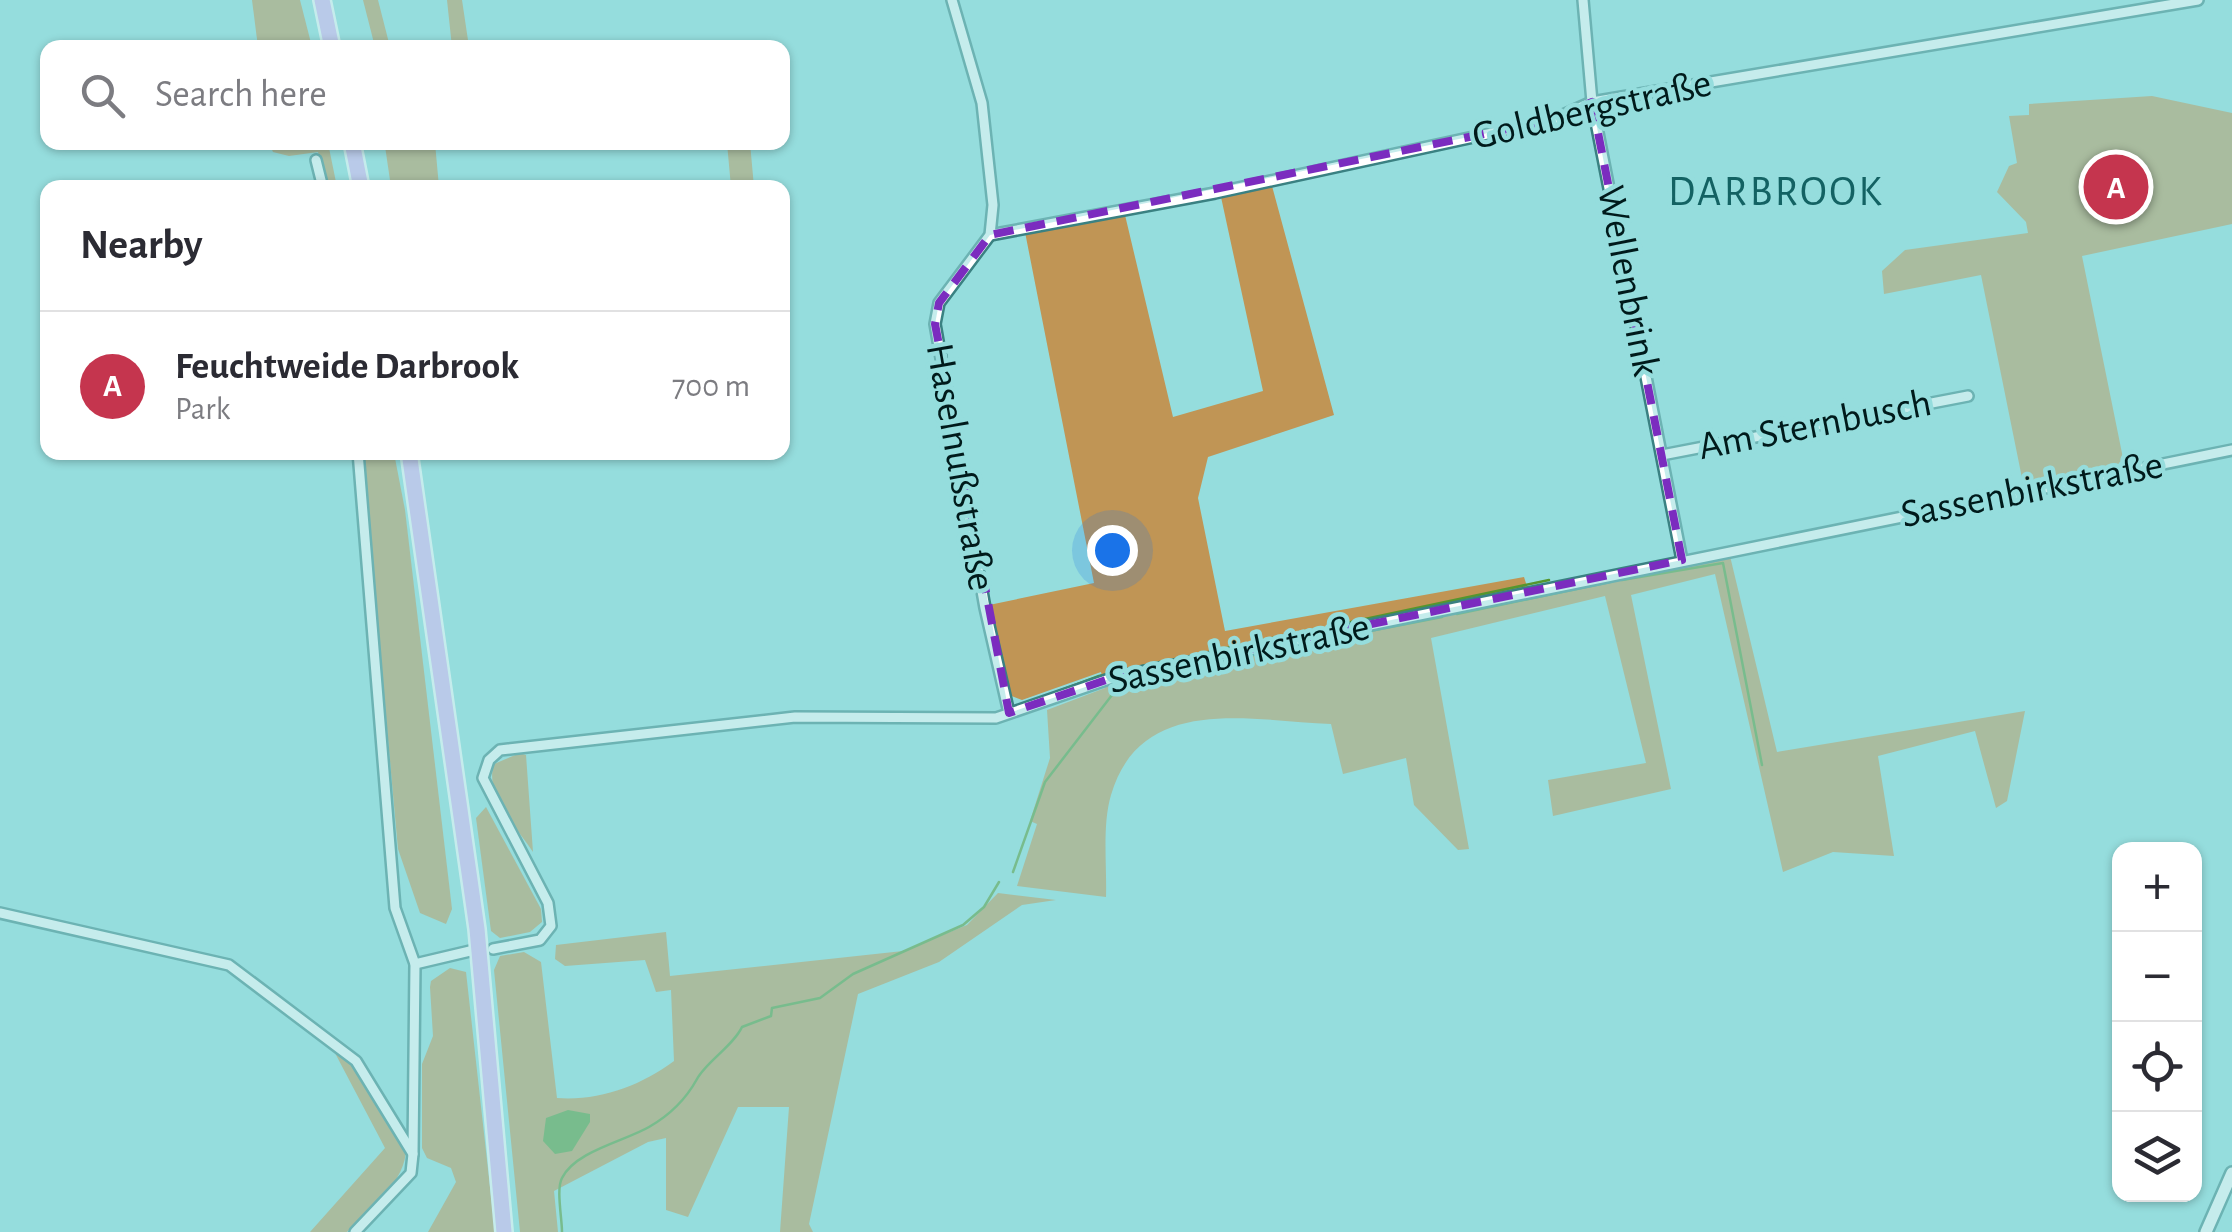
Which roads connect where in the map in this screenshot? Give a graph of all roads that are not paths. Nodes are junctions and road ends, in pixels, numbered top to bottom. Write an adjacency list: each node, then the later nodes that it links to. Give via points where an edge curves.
1 (322, 0): 5 (highway)
2 (952, 0): 11 (street, via 982,103)
3 (1584, 0): 6 (street, Wellenbrink)
4 (2198, 0): 6 (street, Goldbergstraße)
5 (330, 40)
6 (1592, 102): 11 (street, Goldbergstraße, via 1534,124); 14 (street, Wellenbrink)
7 (354, 150): 10 (highway)
8 (316, 160): 9 (street)
9 (321, 180)
10 (359, 180)
11 (990, 234): 18 (street, Haselnußstraße, via 939,303 935,324)
12 (1968, 396): 14 (street, Am Sternbusch)
13 (2232, 450): 17 (street, Sassenbirkstraße)
14 (1662, 454): 17 (street, Wellenbrink)
15 (359, 460): 22 (street, via 395,908)
16 (410, 460): 26 (highway, via 475,910)
17 (1682, 560): 18 (street, Sassenbirkstraße, via 1115,677)
18 (1010, 714): 20 (street, Sassenbirkstraße, via 795,718 500,750 488,760 483,778 548,903 551,926 540,940)
19 (0, 912): 23 (street, via 229,965 356,1061)
20 (493, 948)
21 (470, 951): 22 (street)
22 (414, 964): 23 (street)
23 (412, 1154): 25 (street, via 411,1174)
24 (2232, 1172): 27 (street)
25 (356, 1232)
26 (504, 1232)
27 (2206, 1232)

